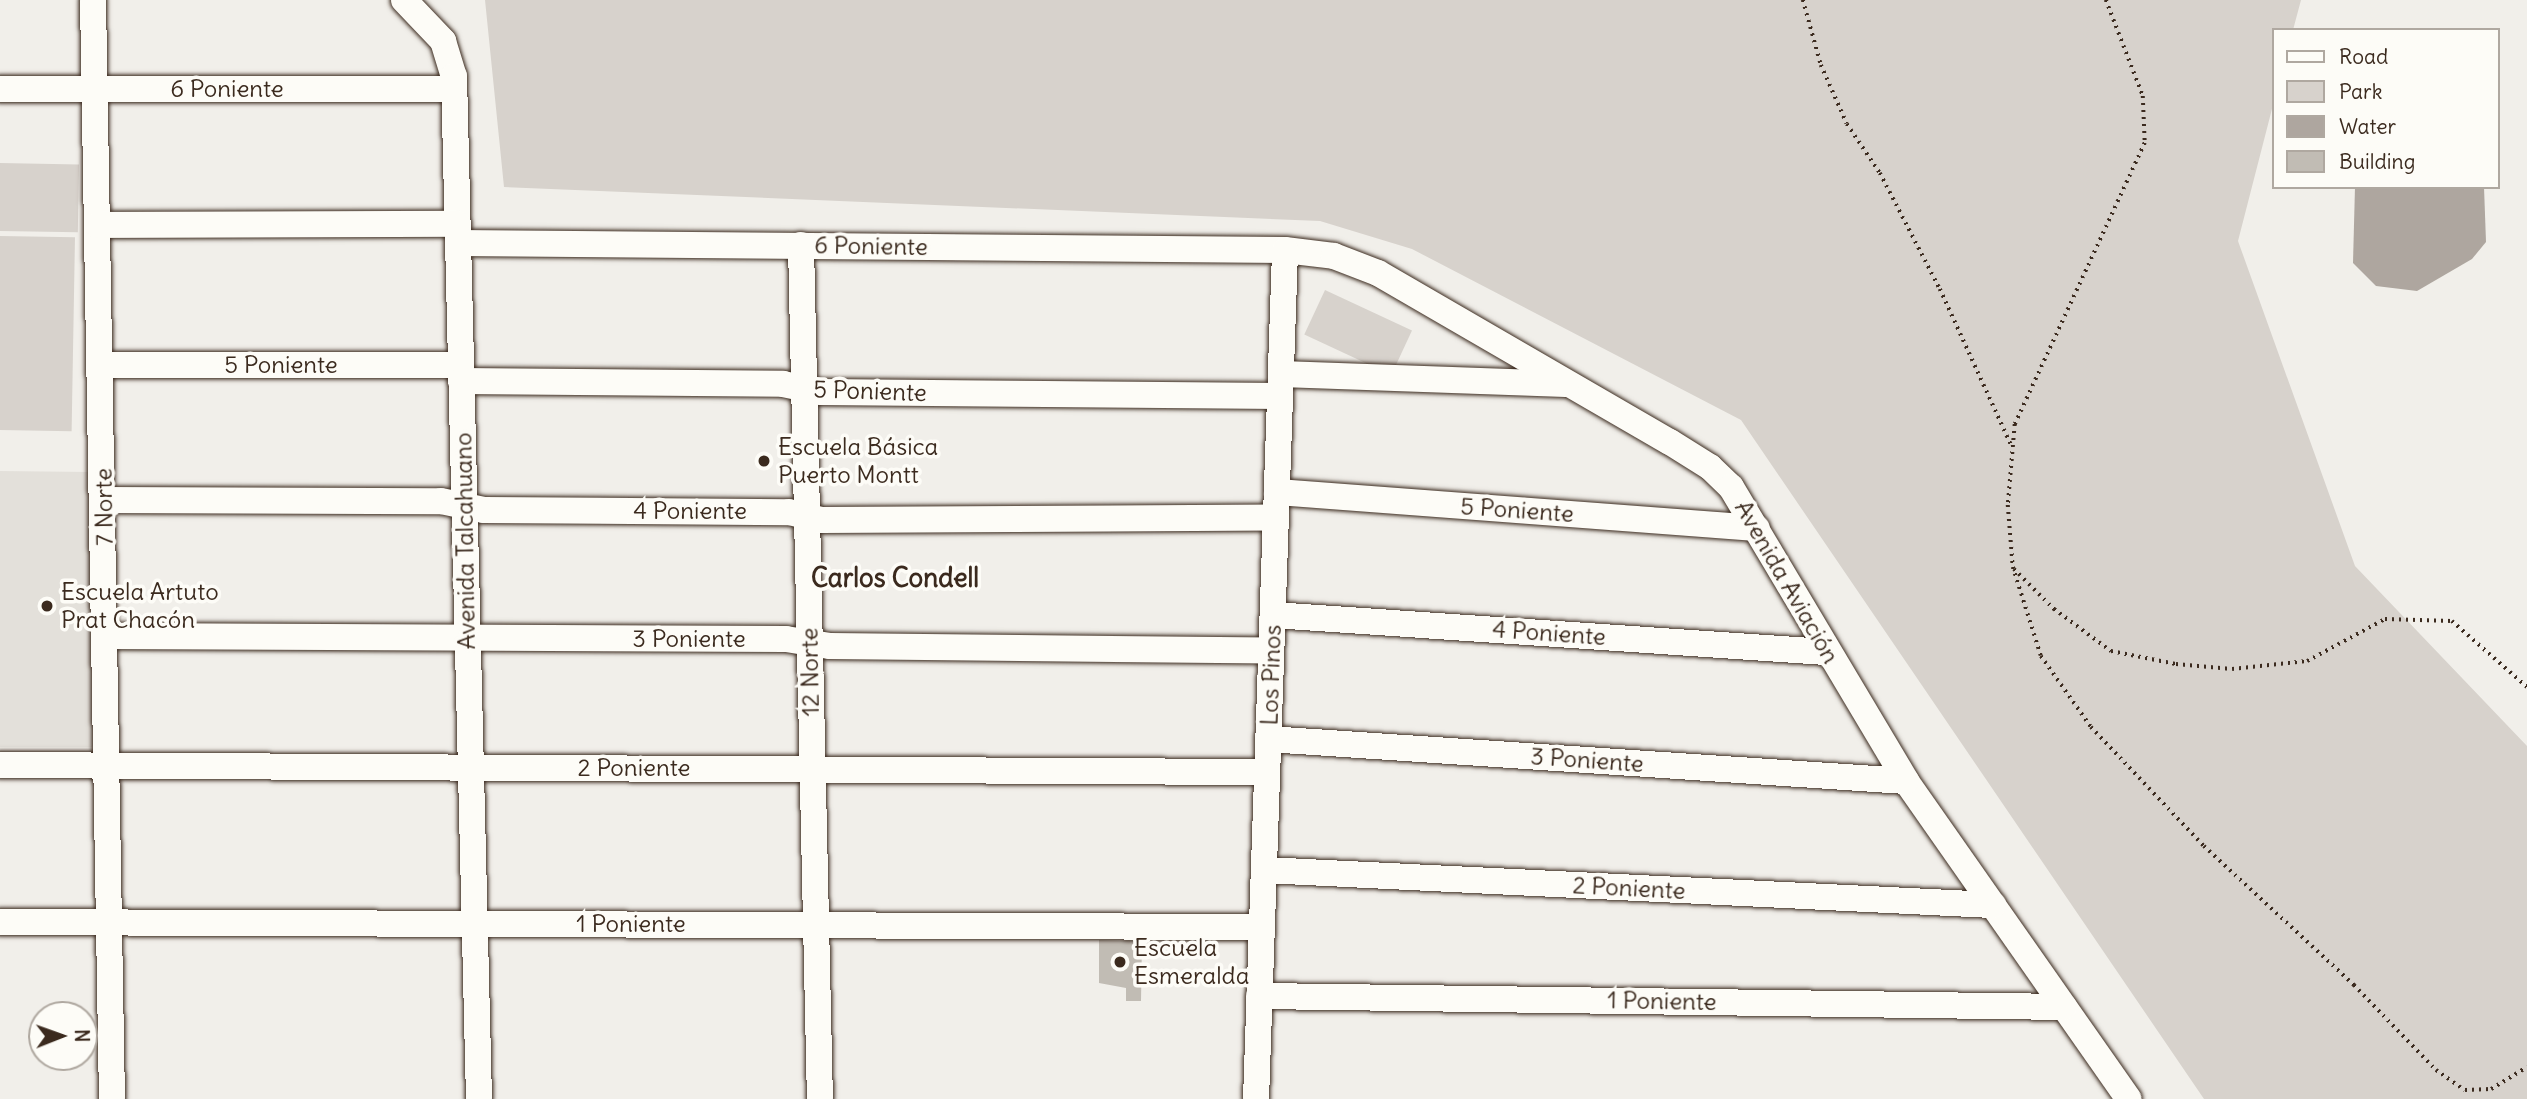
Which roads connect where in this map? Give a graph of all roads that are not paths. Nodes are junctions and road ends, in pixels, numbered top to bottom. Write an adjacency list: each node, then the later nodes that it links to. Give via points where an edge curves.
1 (93, 0): 4 (street, 7 Norte)
2 (404, 0): 5 (street, Avenida Talcahuano, via 443,41 452,64)
3 (0, 89): 4 (street, 6 Poniente)
4 (95, 89): 5 (street, 6 Poniente); 6 (street, 7 Norte)
5 (454, 89): 7 (street, Avenida Talcahuano)
6 (98, 225): 7 (street, 6 Poniente); 10 (street, 7 Norte)
7 (457, 234): 8 (street, 6 Poniente); 11 (street, Avenida Talcahuano)
8 (801, 245): 9 (street, 6 Poniente); 14 (street, 12 Norte)
9 (1285, 250): 12 (street, Avenida Aviación, via 1334,256 1378,273); 13 (street, Los Pinos)
10 (101, 365): 11 (street, 5 Poniente); 16 (street, 7 Norte)
11 (461, 373): 14 (street, 5 Poniente); 17 (street, Avenida Talcahuano)
12 (1569, 384): 13 (street); 20 (street, Avenida Aviación, via 1710,467 1731,487)
13 (1281, 385): 14 (street, 5 Poniente, via 820,392); 15 (street, Los Pinos)
14 (804, 388): 18 (street, 12 Norte)
15 (1277, 492): 19 (street, Los Pinos); 20 (street, 5 Poniente)
16 (103, 500): 17 (street, 4 Poniente, via 441,501); 22 (street, 7 Norte)
17 (464, 506): 18 (street, 4 Poniente, via 484,510 789,512); 23 (street, Avenida Talcahuano)
18 (806, 516): 19 (street, 4 Poniente); 24 (street, 12 Norte)
19 (1276, 518): 21 (street, Los Pinos)
20 (1757, 527): 26 (street, Avenida Aviación)
21 (1273, 615): 25 (street, Los Pinos); 26 (street, 4 Poniente)
22 (106, 636): 23 (street, 3 Poniente); 29 (street, 7 Norte)
23 (467, 638): 24 (street, 3 Poniente); 30 (street, Avenida Talcahuano)
24 (810, 643): 25 (street, 3 Poniente); 31 (street, 12 Norte)
25 (1271, 650): 27 (street, Los Pinos)
26 (1826, 652): 33 (street, Avenida Aviación)
27 (1268, 740): 32 (street, Los Pinos); 33 (street, 3 Poniente)
28 (0, 765): 29 (street, 2 Poniente)
29 (109, 765): 30 (street, 2 Poniente); 37 (street, 7 Norte)
30 (471, 767): 31 (street, 2 Poniente); 38 (street, Avenida Talcahuano)
31 (812, 769): 32 (street, 2 Poniente); 39 (street, 12 Norte)
32 (1267, 772): 34 (street, Los Pinos)
33 (1906, 780): 35 (street, Avenida Aviación)
34 (1264, 870): 35 (street, 2 Poniente); 40 (street, Los Pinos)
35 (1993, 905): 42 (street, Avenida Aviación)
36 (0, 922): 37 (street, 1 Poniente)
37 (110, 922): 38 (street, 1 Poniente); 43 (street, 7 Norte)
38 (475, 924): 39 (street, 1 Poniente); 44 (street, Avenida Talcahuano)
39 (816, 925): 40 (street, 1 Poniente); 45 (street, 12 Norte)
40 (1262, 927): 41 (street, Los Pinos)
41 (1259, 996): 42 (street, 1 Poniente); 46 (street, Los Pinos)
42 (2064, 1007): 47 (street, Avenida Aviación)
43 (112, 1099)
44 (479, 1099)
45 (820, 1099)
46 (1256, 1099)
47 (2129, 1099)

